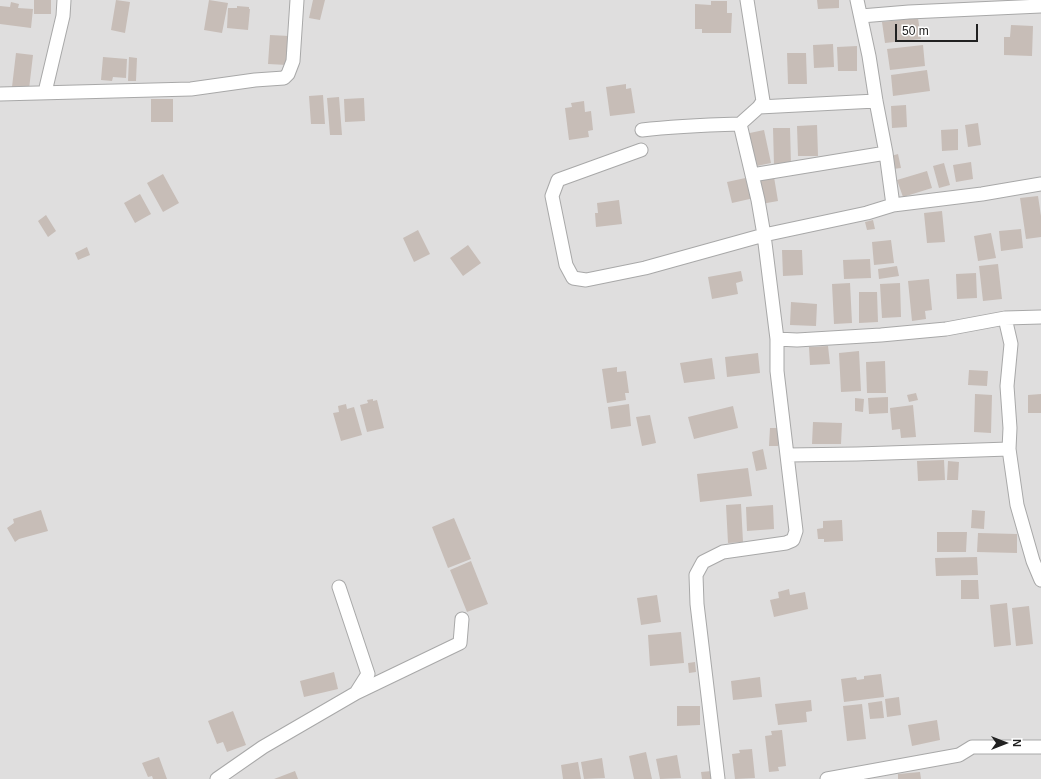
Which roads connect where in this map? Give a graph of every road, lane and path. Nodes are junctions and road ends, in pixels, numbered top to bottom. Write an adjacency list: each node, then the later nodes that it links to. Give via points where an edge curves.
1 (64, 0): 7 (street, via 63,16)
2 (297, 0): 7 (street, via 293,61 284,78 191,89)
3 (747, 0): 10 (street, via 763,101)
4 (857, 0): 6 (street)
5 (1041, 6): 6 (street)
6 (861, 16): 9 (street)
7 (45, 92): 8 (street)
8 (0, 94)
9 (876, 101): 10 (street); 14 (street)
10 (758, 108): 11 (street)
11 (740, 124): 12 (street); 15 (street)
12 (642, 130)
13 (641, 150): 18 (street, via 558,180 552,196 566,265 573,278 586,280 645,268)
14 (886, 153): 15 (street); 17 (street)
15 (752, 175): 18 (street)
16 (1041, 184): 17 (street)
17 (893, 205): 18 (street, via 868,213)
18 (764, 235): 21 (street)
19 (1041, 317): 20 (street)
20 (1005, 318): 21 (street, via 946,329 797,340); 22 (street, via 1011,344 1008,386)
21 (777, 339): 23 (street, via 777,371)
22 (1009, 449): 23 (street); 24 (street, via 1017,505)
23 (788, 455): 30 (street, via 796,531 793,540 723,552 703,562 696,575 697,604)
24 (1041, 580)
25 (339, 587): 27 (street, via 368,674)
26 (462, 619): 27 (street, via 460,643)
27 (356, 693): 29 (street, via 263,747)
28 (1041, 747): 31 (street, via 972,747 959,754)
29 (217, 779)
30 (718, 779)
31 (827, 779)

